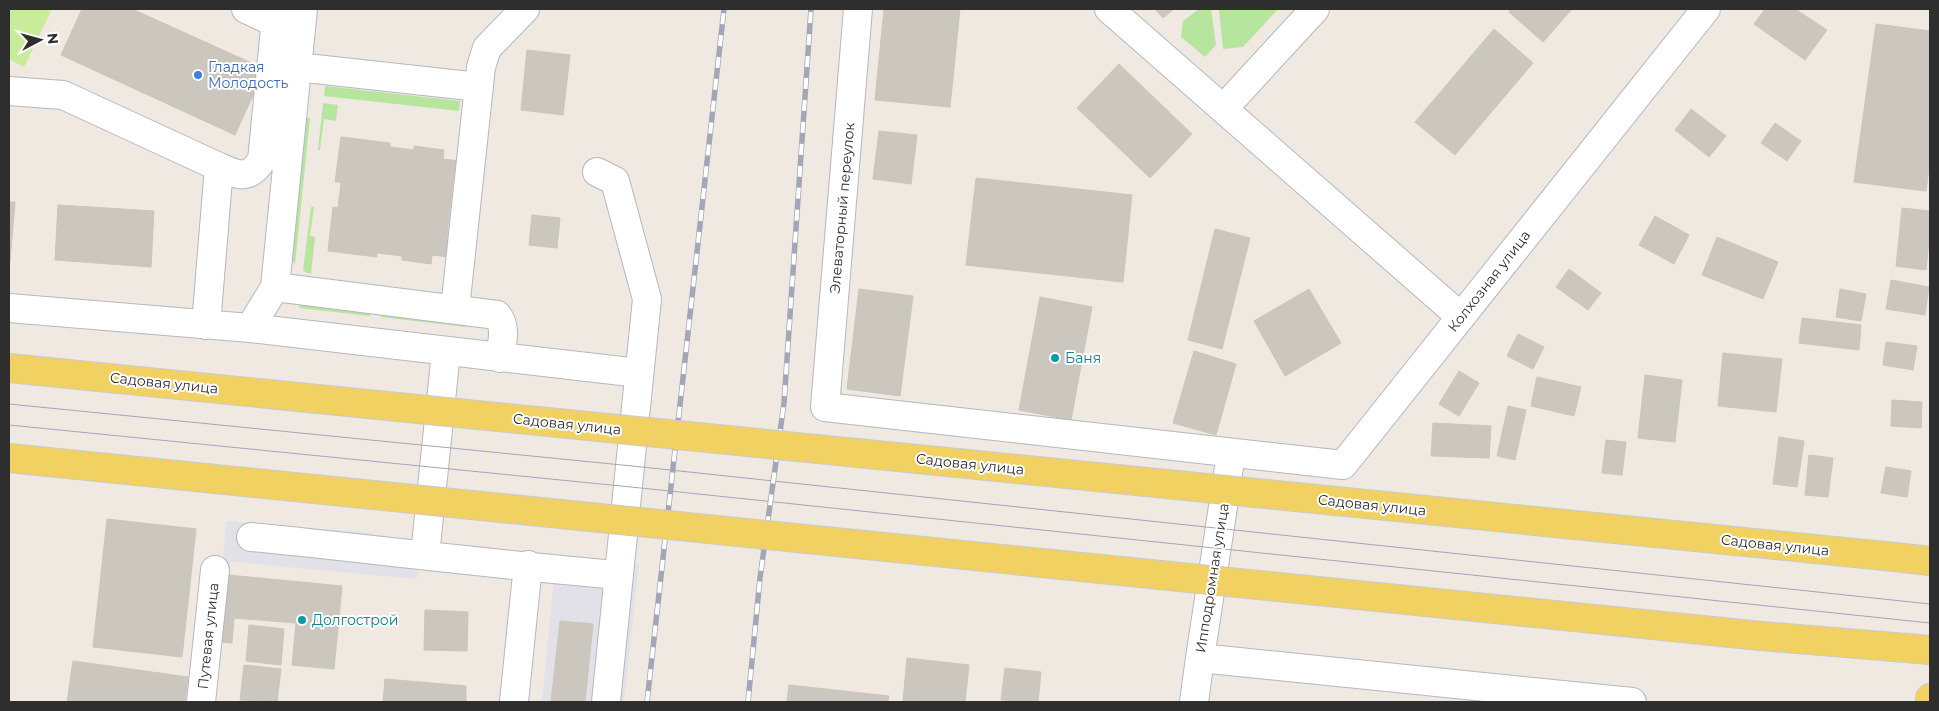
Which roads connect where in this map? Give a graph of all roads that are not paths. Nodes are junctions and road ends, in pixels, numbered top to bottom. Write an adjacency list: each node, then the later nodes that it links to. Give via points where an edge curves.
1 (246, 9): 8 (street)
2 (303, 9): 9 (street)
3 (525, 9): 10 (street, via 487,48)
4 (858, 9): 25 (street, Элеваторный переулок, via 825,407)
5 (1109, 9): 12 (street)
6 (1315, 9): 12 (street)
7 (1706, 9): 18 (street, Колхозная улица)
8 (277, 16): 13 (street, via 262,160 255,170 245,175)
9 (297, 67): 10 (street); 15 (street)
10 (479, 87): 17 (street)
11 (9, 91): 13 (street, via 62,95)
12 (1223, 109): 18 (street)
13 (219, 167): 19 (street)
14 (597, 172): 24 (street, via 616,181 647,299)
15 (275, 287): 17 (street); 20 (street)
16 (9, 308): 19 (street)
17 (455, 309): 22 (street, via 498,314 503,328)
18 (1461, 317): 25 (street, Колхозная улица, via 1343,465)
19 (206, 325): 20 (street)
20 (250, 328): 21 (street)
21 (446, 352): 22 (street); 28 (street)
22 (500, 358): 24 (street)
23 (9, 368): 29 (main road, Садовая улица, bridge)
24 (640, 373): 32 (street)
25 (1231, 454): 34 (street, Ипподромная улица)
26 (9, 458): 33 (main road, bridge, via 1761,636)
27 (251, 537): 28 (street)
28 (425, 555): 30 (street)
29 (1930, 561)
30 (528, 566): 32 (street); 38 (street)
31 (215, 570): 37 (street, Путевая улица)
32 (619, 575): 39 (street)
33 (1930, 650)
34 (1200, 658): 35 (street); 40 (street, Ипподромная улица)
35 (1532, 697): 41 (street)
36 (1930, 698): 42 (main road)
37 (201, 702)
38 (514, 702)
39 (606, 702)
40 (1194, 702)
41 (1632, 702)
42 (1930, 702)

